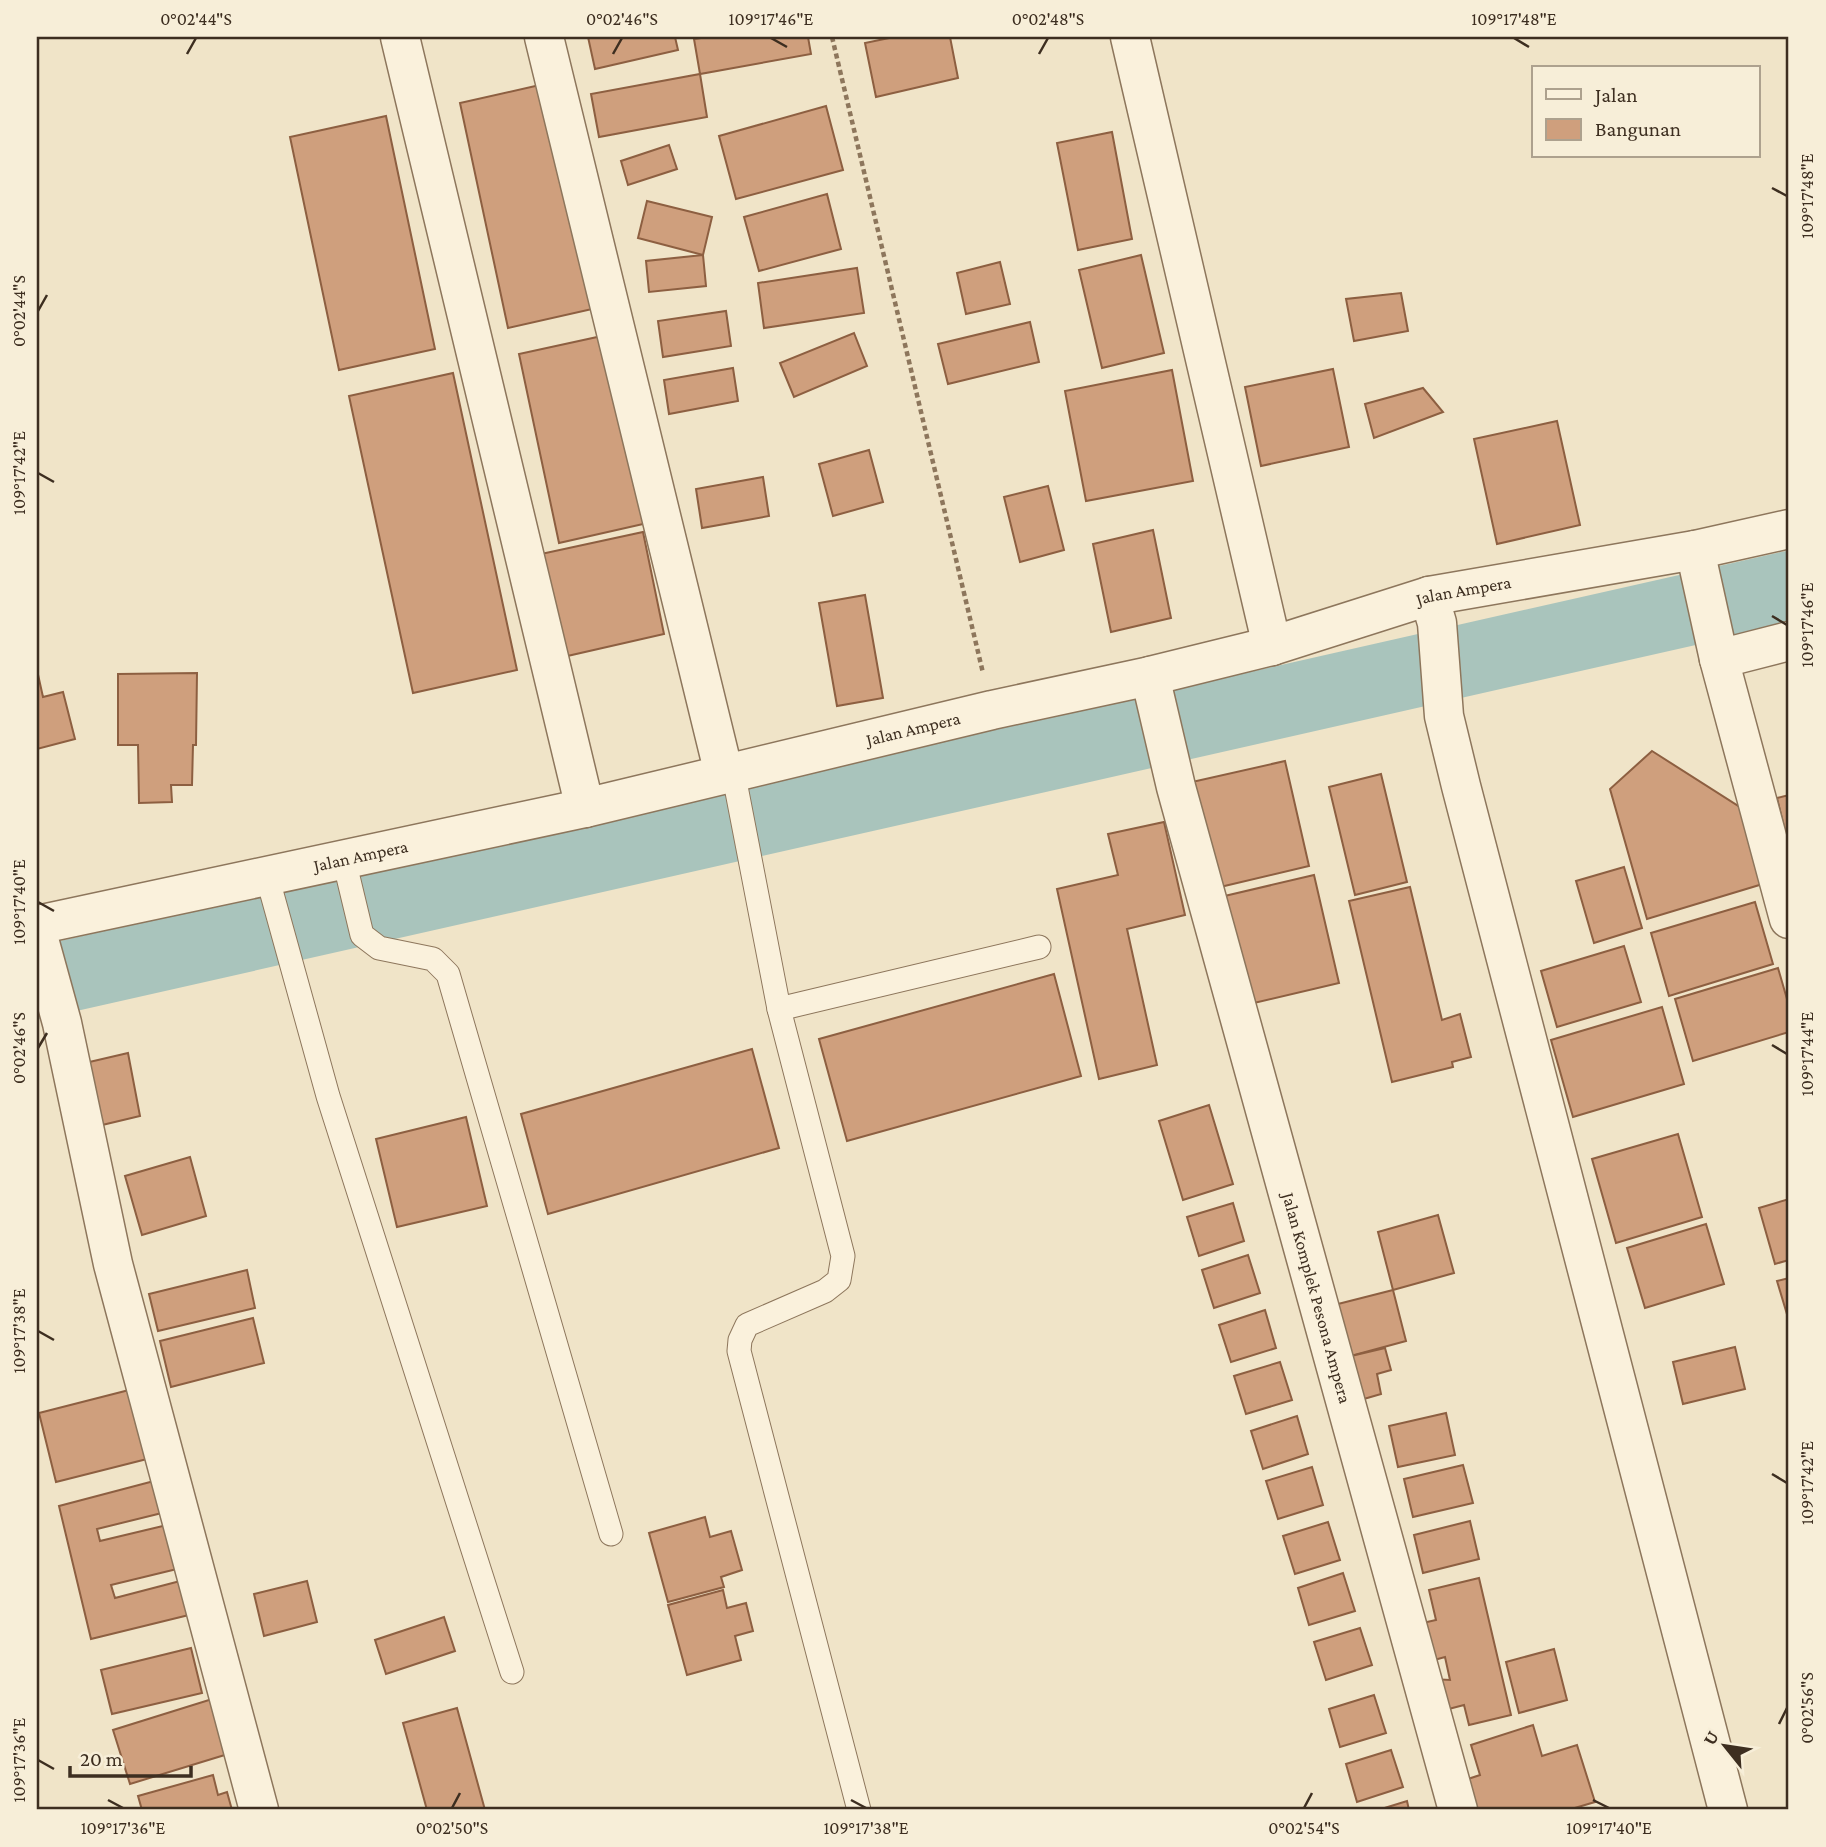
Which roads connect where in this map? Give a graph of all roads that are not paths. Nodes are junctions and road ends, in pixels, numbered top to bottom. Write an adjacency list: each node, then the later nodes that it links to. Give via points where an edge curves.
1 (400, 37): 12 (street)
2 (544, 37): 11 (street)
3 (1130, 37): 8 (street)
4 (1789, 529): 5 (street, Jalan Ampera)
5 (1695, 550): 6 (street, Jalan Ampera); 9 (street)
6 (1433, 609): 8 (street, Jalan Ampera); 24 (street, via 1442,701 1461,786)
7 (1789, 641): 9 (street)
8 (1272, 646): 10 (street, Jalan Ampera)
9 (1719, 659): 15 (street)
10 (1150, 676): 11 (street, Jalan Ampera); 23 (street, Jalan Komplek Pesona Ampera, via 1175,787)
11 (731, 775): 12 (street, Jalan Ampera); 18 (lane)
12 (584, 808): 13 (street, Jalan Ampera)
13 (347, 873): 14 (street, Jalan Ampera); 19 (lane, via 362,935 379,948 433,959 448,974)
14 (270, 888): 16 (street, Jalan Ampera); 20 (lane, via 328,1096)
15 (1789, 919)
16 (38, 934): 21 (street, via 62,1023 113,1264)
17 (1040, 947): 18 (lane)
18 (779, 1009): 22 (lane, via 843,1256 839,1280 825,1291 747,1325 739,1351)
19 (611, 1534)
20 (512, 1672)
21 (258, 1810)
22 (859, 1810)
23 (1458, 1810)
24 (1728, 1810)

